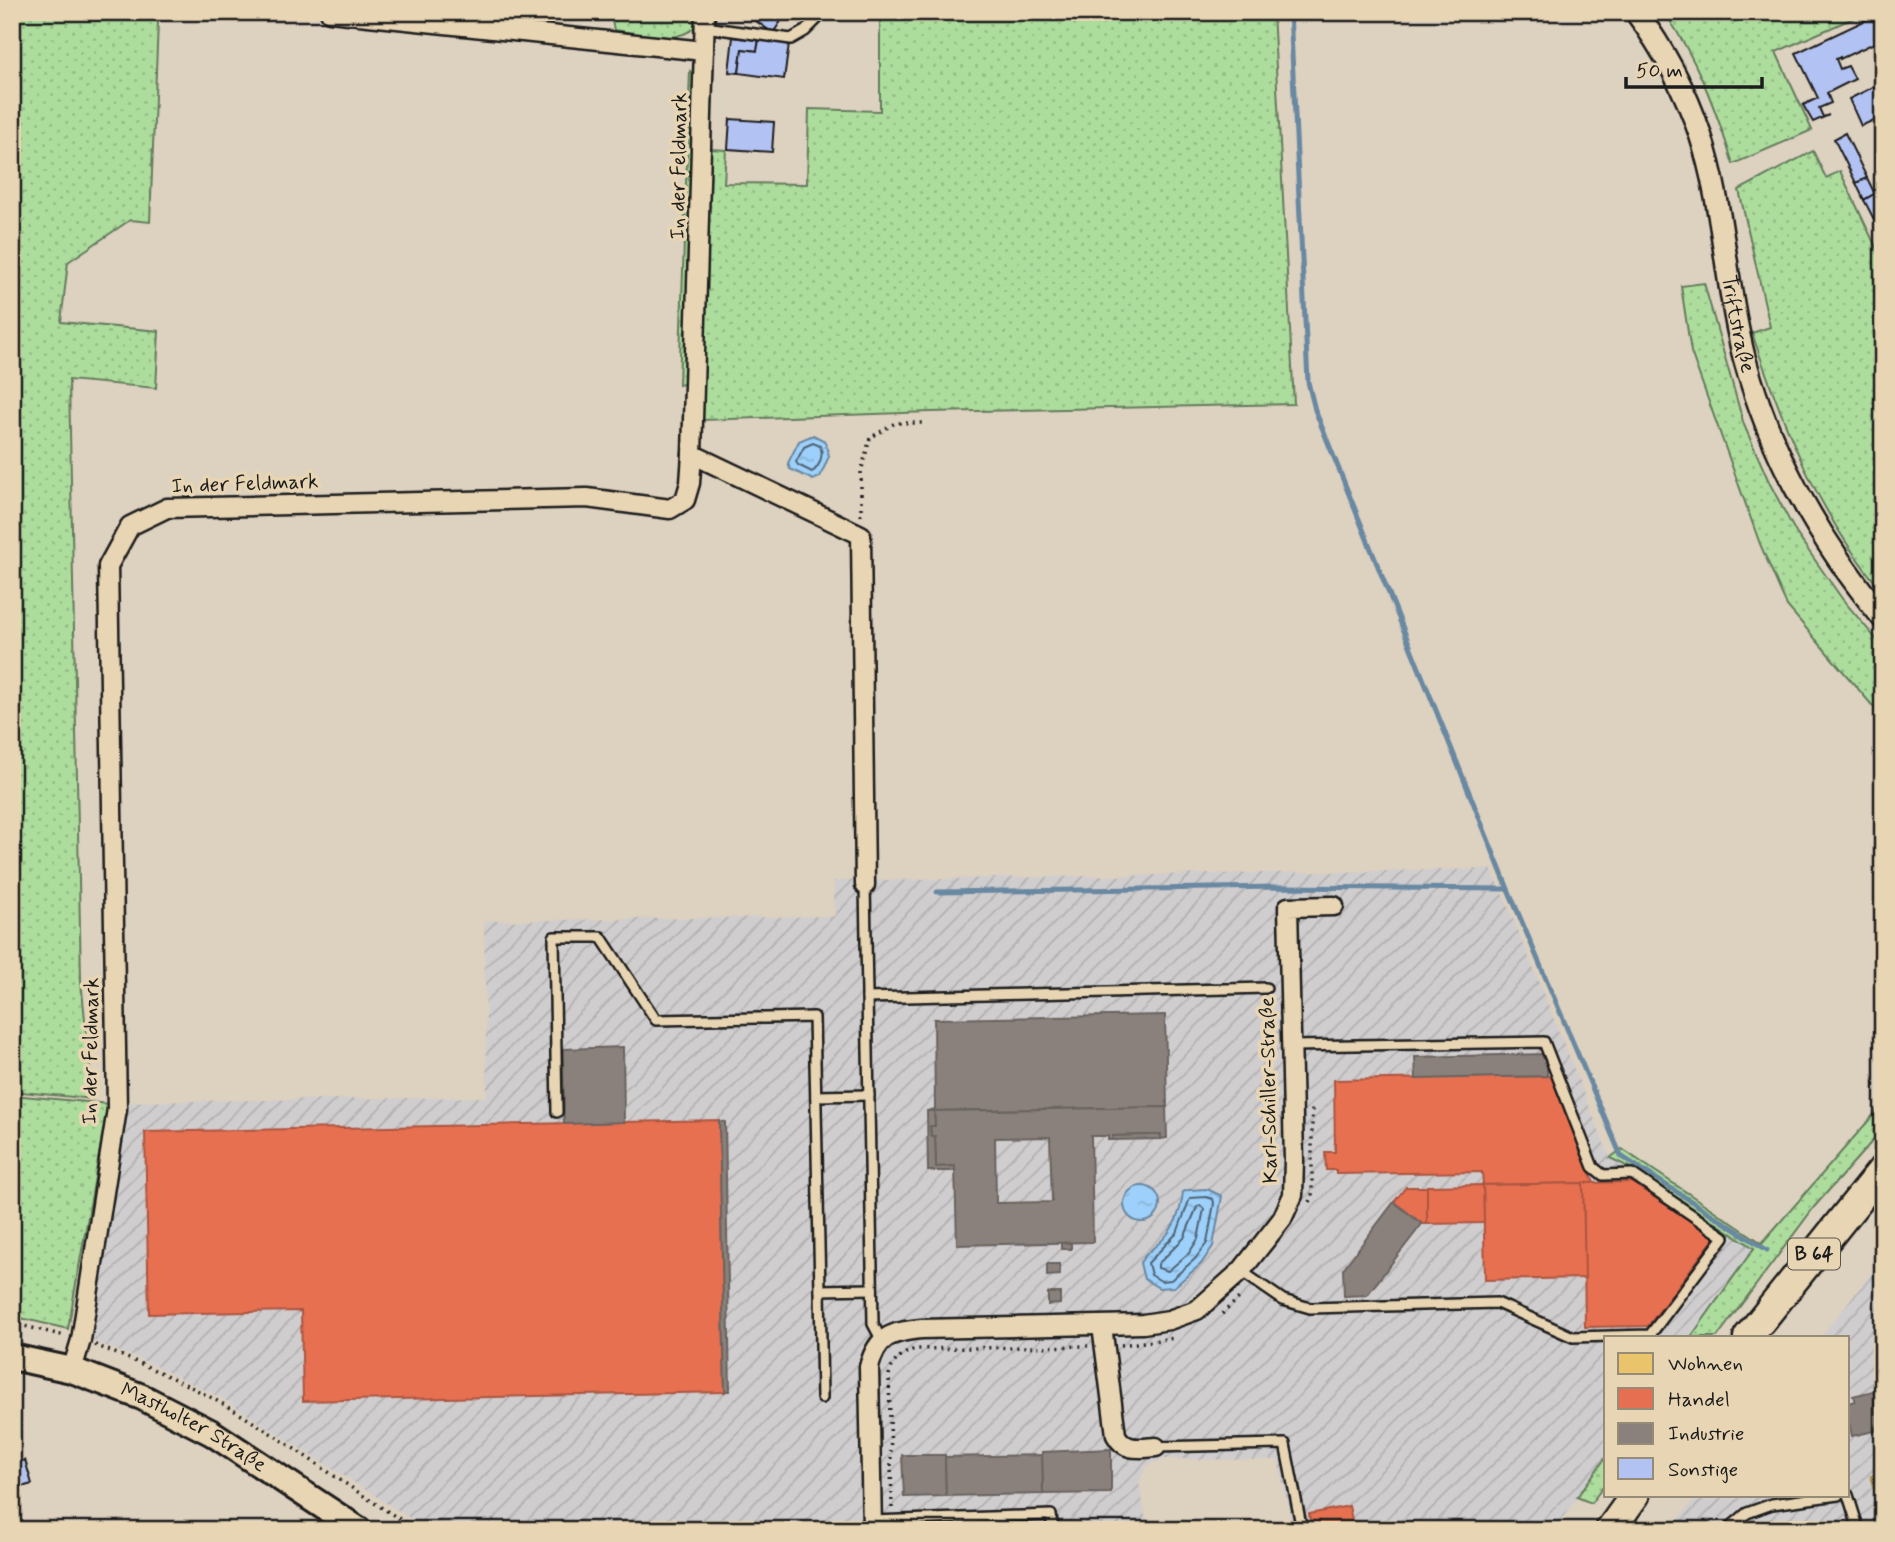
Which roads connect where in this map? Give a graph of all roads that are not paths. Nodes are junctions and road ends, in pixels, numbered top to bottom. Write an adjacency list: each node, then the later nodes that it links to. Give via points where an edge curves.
1 (330, 12): 5 (street)
2 (824, 12): 4 (lane, via 791,39)
3 (1636, 12): 7 (street, Triftstraße, via 1682,86 1701,136 1739,335 1764,416 1814,522)
4 (705, 19): 5 (street, In der Feldmark)
5 (704, 51): 6 (street, In der Feldmark)
6 (692, 454): 8 (street, via 861,536); 26 (street, In der Feldmark, via 685,500 670,509 587,498 167,508 130,526 108,566 117,1109 81,1340)
7 (1883, 618)
8 (865, 885): 11 (lane)
9 (1334, 906): 12 (street, Karl-Schiller-Straße, via 1288,907)
10 (1266, 988): 11 (lane)
11 (867, 998): 13 (lane)
12 (1292, 1046): 17 (street, Karl-Schiller-Straße, via 1293,1195); 22 (lane, via 1544,1042 1593,1167 1603,1175 1632,1174 1724,1237 1650,1335)
13 (869, 1095): 14 (lane); 18 (lane)
14 (816, 1096): 15 (lane, via 814,1017 656,1020 601,937 554,937); 19 (lane)
15 (557, 1112)
16 (1883, 1169): 23 (main road, B 64)
17 (1247, 1276): 20 (street, Karl-Schiller-Straße, via 1197,1310 1169,1320); 21 (lane, via 1283,1300 1310,1308 1497,1303 1573,1337)
18 (872, 1289): 19 (lane); 24 (lane, via 873,1324)
19 (820, 1290): 27 (lane)
20 (1102, 1326): 24 (street, Karl-Schiller-Straße, via 920,1329 895,1332); 28 (street, via 1116,1435 1133,1448)
21 (1604, 1336)
22 (1612, 1336)
23 (1749, 1336)
24 (882, 1341): 32 (street, via 869,1367)
25 (12, 1357): 26 (main road, Mastholter Straße)
26 (72, 1370): 33 (main road, Mastholter Straße, via 142,1397 212,1433)
27 (822, 1398)
28 (1156, 1447): 35 (lane, via 1284,1444)
29 (1634, 1496): 36 (main road)
30 (1831, 1496): 37 (lane, via 1772,1504 1747,1513)
31 (1848, 1496): 38 (lane)
32 (872, 1525): 34 (lane, via 892,1520 1051,1515)
33 (359, 1530)
34 (1053, 1530)
35 (1302, 1530)
36 (1610, 1530)
37 (1727, 1530)
38 (1859, 1530)

